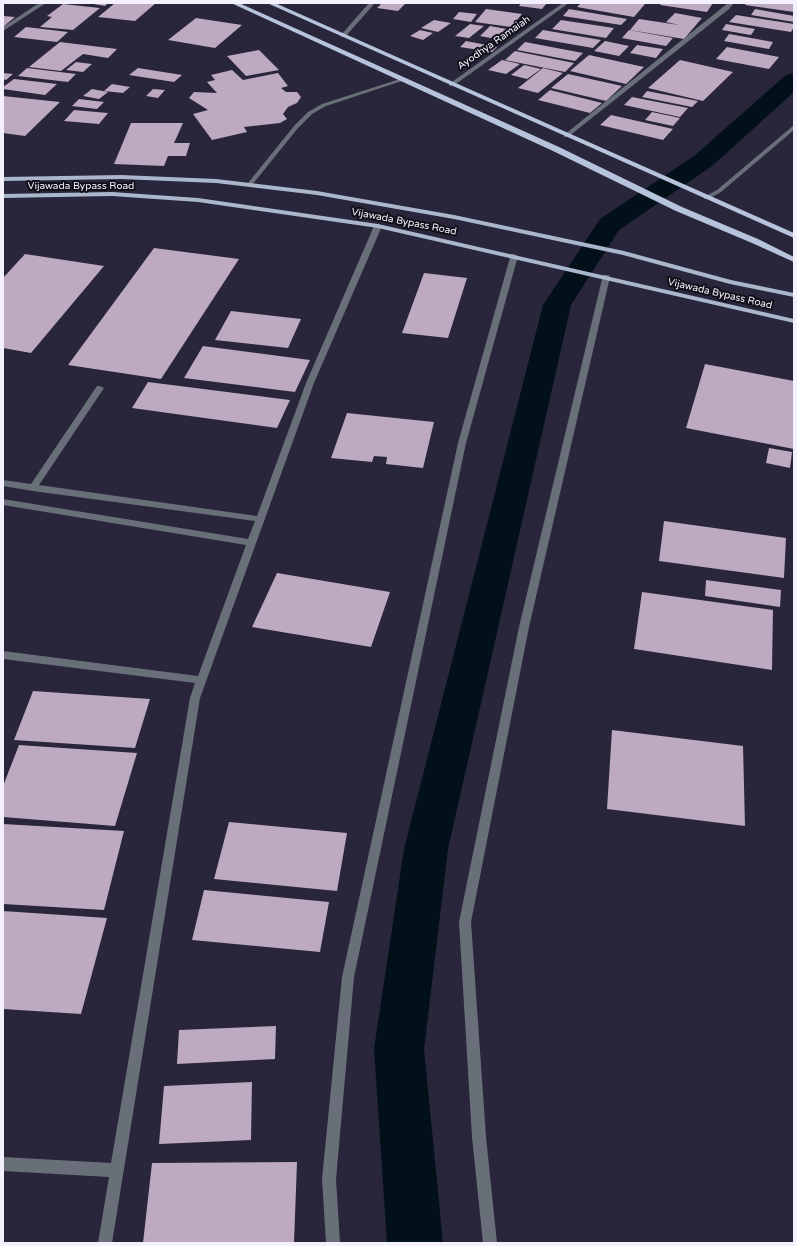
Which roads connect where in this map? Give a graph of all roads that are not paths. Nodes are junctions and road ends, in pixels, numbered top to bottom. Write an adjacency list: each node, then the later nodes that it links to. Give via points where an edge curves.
1 (43, 3): 7 (street)
2 (234, 3): 9 (highway)
3 (270, 3): 8 (highway)
4 (372, 3): 8 (street)
5 (566, 3): 10 (street, Ayodhya Ramaiah)
6 (731, 3): 12 (street)
7 (3, 29)
8 (343, 36): 10 (highway)
9 (402, 80): 14 (street, via 330,103 310,113); 20 (highway)
10 (451, 85): 12 (highway)
11 (794, 127): 16 (street, via 719,191)
12 (566, 136): 16 (highway)
13 (3, 179): 14 (main road, Vijawada Bypass Road, via 120,177)
14 (250, 184): 22 (main road, Vijawada Bypass Road, via 431,213 624,253 730,282)
15 (3, 196): 17 (main road, Vijawada Bypass Road, via 112,194 198,200)
16 (706, 198): 18 (highway)
17 (378, 226): 19 (main road, Vijawada Bypass Road); 28 (street, via 310,382)
18 (794, 236)
19 (517, 256): 21 (main road, Vijawada Bypass Road); 35 (street, via 462,443 348,977 329,1179)
20 (794, 260)
21 (606, 277): 23 (main road, Vijawada Bypass Road); 36 (street, via 524,627 465,922 478,1137)
22 (794, 295)
23 (794, 321)
24 (100, 388): 26 (street)
25 (3, 483): 26 (street)
26 (33, 488): 28 (street)
27 (3, 502): 29 (street)
28 (260, 519): 29 (street)
29 (252, 543): 31 (street)
30 (3, 655): 31 (street)
31 (201, 680): 33 (street, via 195,698)
32 (3, 1164): 33 (street)
33 (116, 1170): 34 (street)
34 (105, 1243)
35 (332, 1243)
36 (490, 1243)

